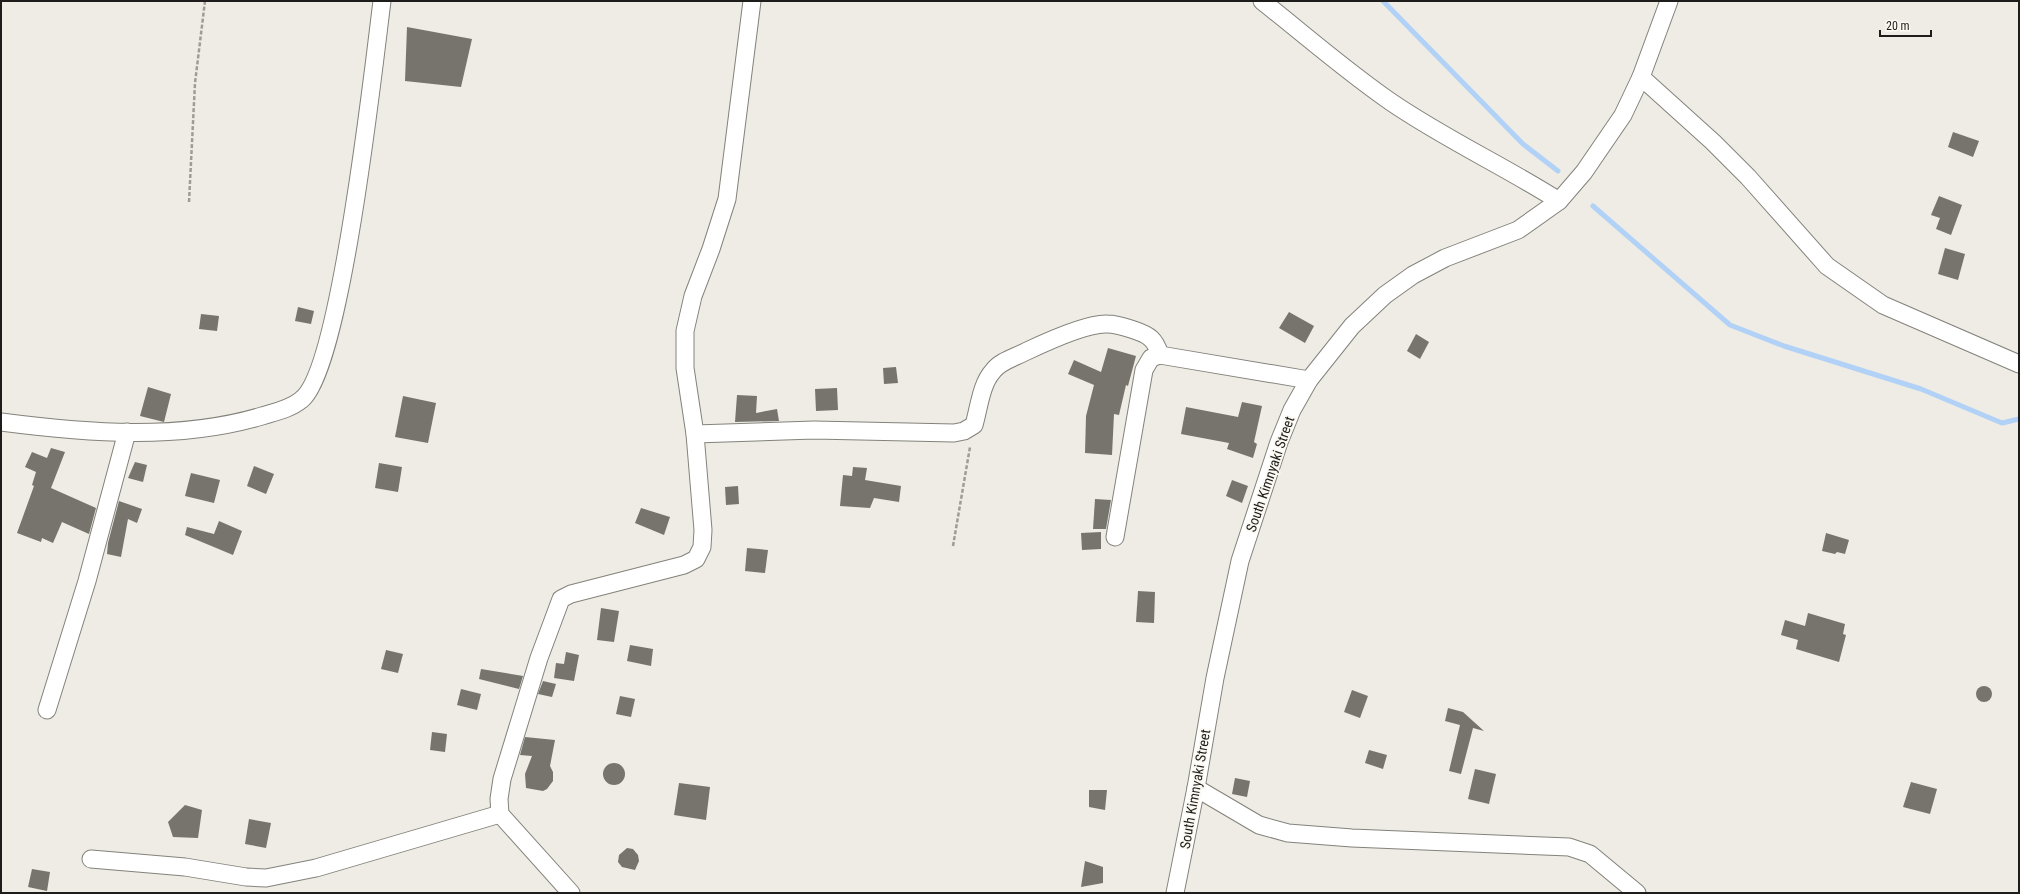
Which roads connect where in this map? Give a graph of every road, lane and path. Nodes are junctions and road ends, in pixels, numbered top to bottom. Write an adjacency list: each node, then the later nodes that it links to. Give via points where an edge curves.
1 (206, 1): 8 (path, via 195,83)
2 (382, 1): 14 (street, via 338,301 318,376 303,399 283,410 250,420 188,430)
3 (752, 1): 15 (street, via 727,199 693,296 685,331 685,368)
4 (1262, 1): 7 (street, via 1391,102)
5 (1669, 1): 6 (street, South Kimnyaki Street)
6 (1642, 77): 7 (street, South Kimnyaki Street, via 1623,115 1599,152); 10 (street, via 1748,177 1827,266 1883,305)
7 (1559, 201): 11 (street, South Kimnyaki Street, via 1518,230 1445,258 1413,275 1385,295 1352,326)
8 (189, 202)
9 (1160, 355): 11 (street); 13 (street, via 1153,339 1147,334 1118,324 1091,327 1045,343 993,370 986,382); 16 (street, via 1151,358 1144,370)
10 (2019, 364)
11 (1308, 380): 19 (street, South Kimnyaki Street, via 1279,442 1240,561 1214,678)
12 (1, 422): 14 (street)
13 (974, 425): 15 (street, via 954,433 814,430); 17 (path)
14 (126, 432): 18 (street, via 87,581)
15 (695, 434): 20 (street, via 703,530 702,547 696,559 684,565 571,594 561,599 541,651 502,779)
16 (1115, 537)
17 (954, 546)
18 (47, 710)
19 (1196, 788): 23 (street, South Kimnyaki Street); 24 (street, via 1259,825 1288,833 1569,847 1590,854)
20 (500, 814): 21 (street, via 324,866 266,878 185,867); 22 (street)
21 (91, 859)
22 (571, 893)
23 (1175, 893)
24 (1637, 893)

